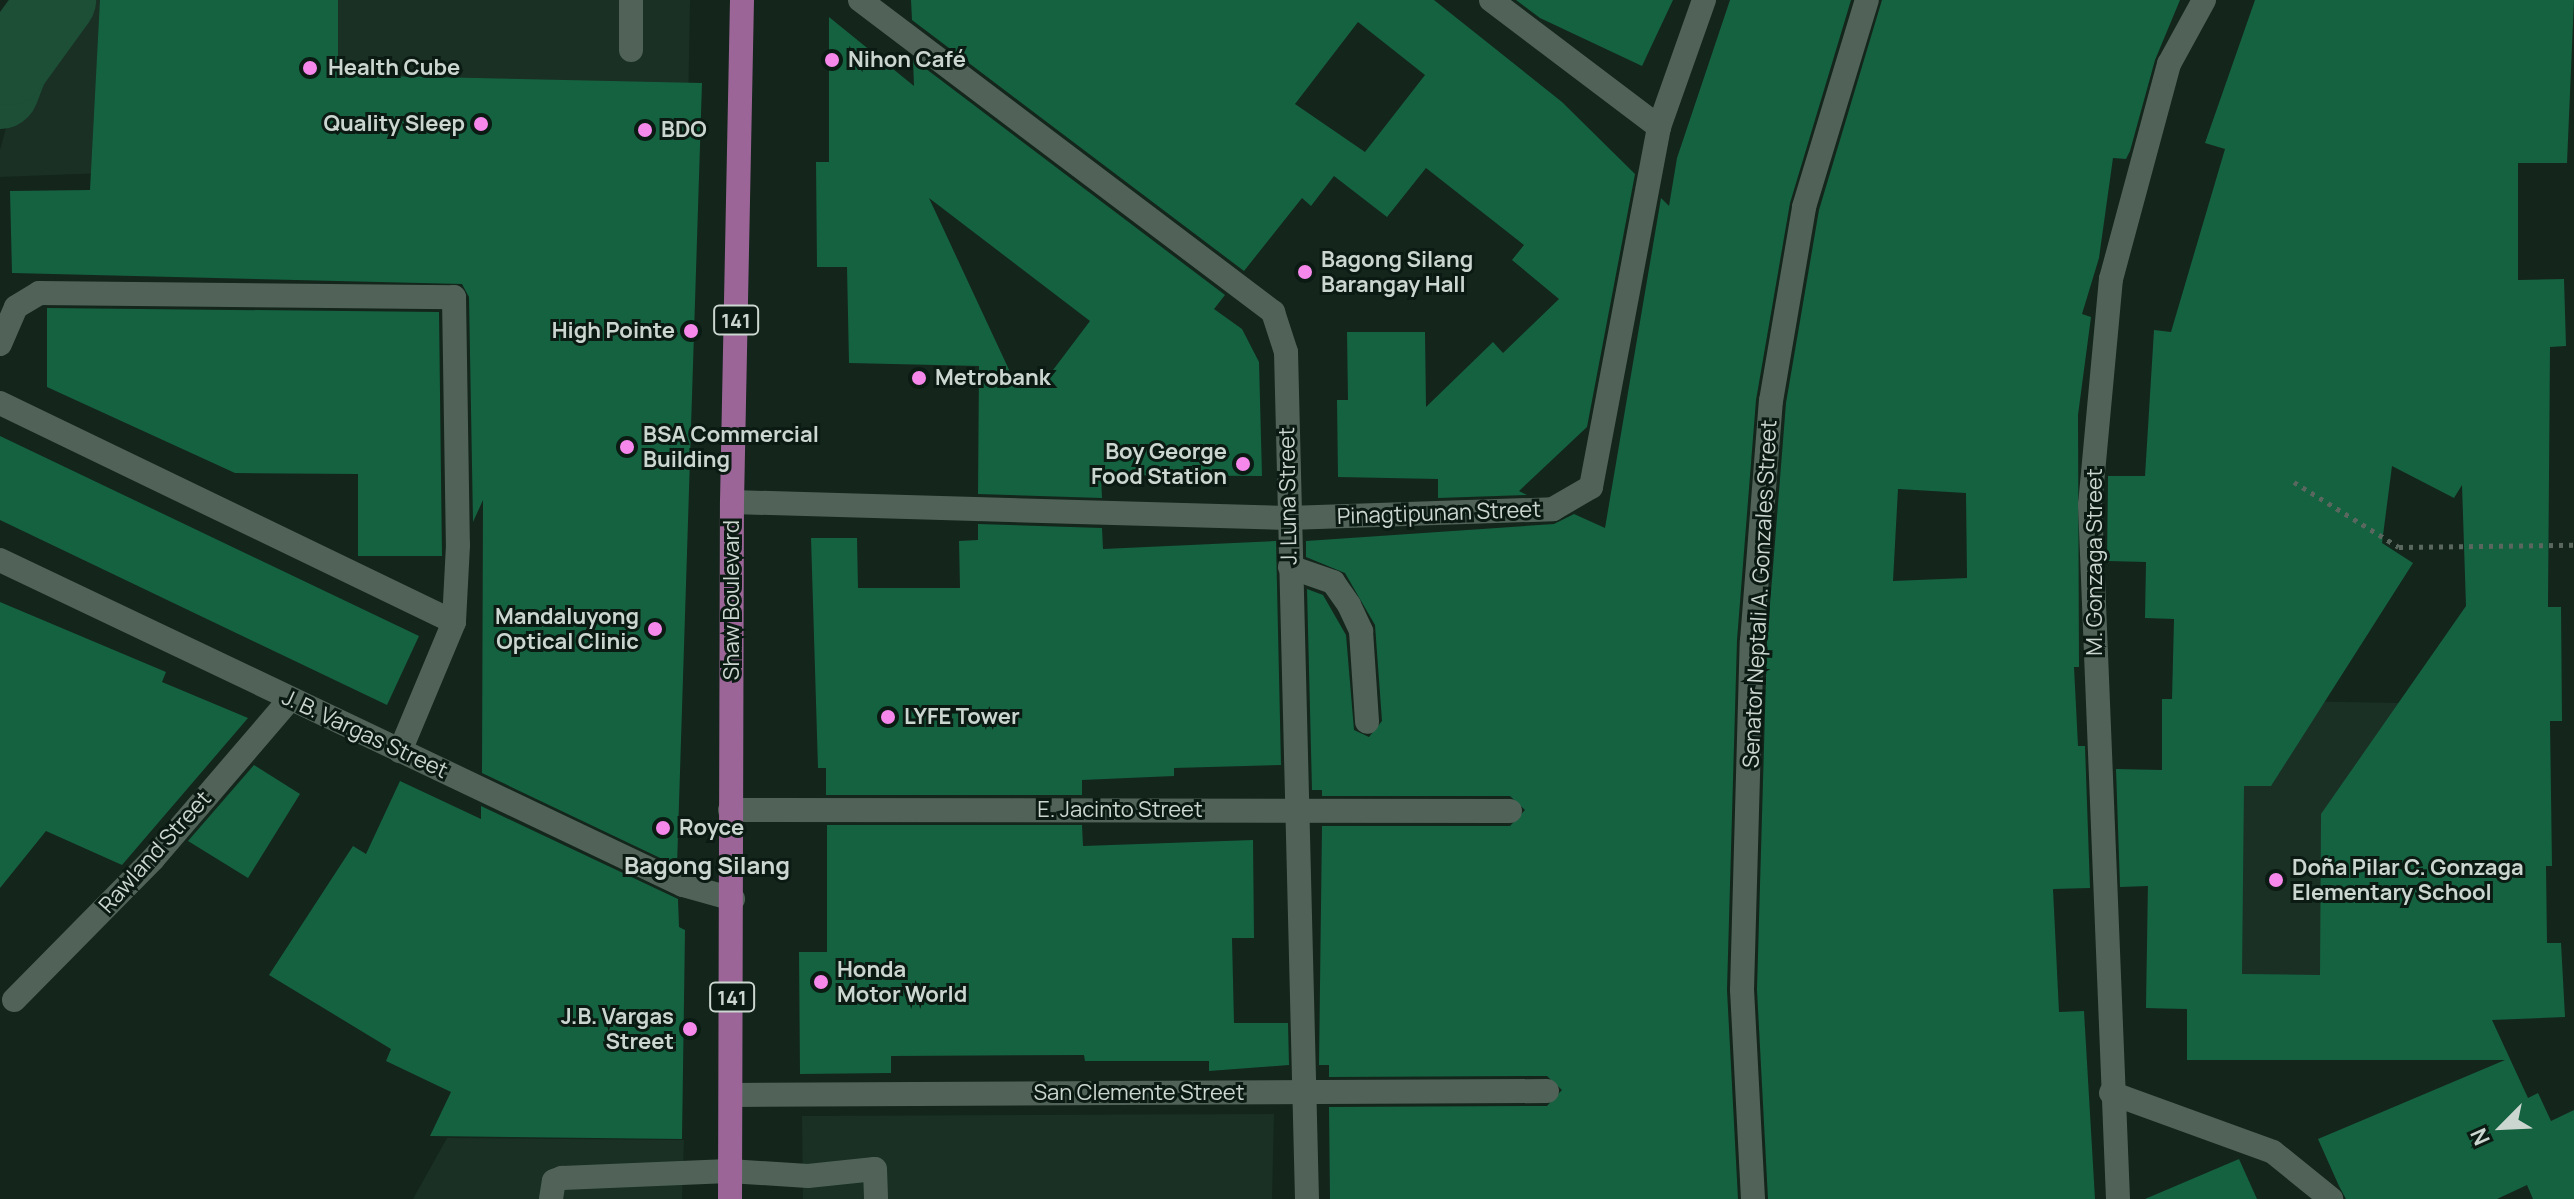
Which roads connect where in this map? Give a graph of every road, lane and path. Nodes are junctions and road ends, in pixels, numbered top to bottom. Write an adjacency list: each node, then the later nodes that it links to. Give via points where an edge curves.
1 (631, 0): 8 (street)
2 (742, 0): 13 (main road, Shaw Boulevard / 141)
3 (860, 0): 14 (street, J. Luna Street, via 1273,312 1286,352)
4 (1491, 0): 9 (street)
5 (1704, 0): 9 (street, Pinagtipunan Street)
6 (1867, 0): 36 (street, Senator Neptali A. Gonzales Street, via 1804,207 1771,401 1752,641 1742,990)
7 (2204, 0): 29 (street, M. Gonzaga Street, via 2169,64 2111,279 2090,505)
8 (631, 50)
9 (1659, 127): 14 (street, Pinagtipunan Street, via 1605,435 1591,487 1553,509)
10 (0, 344): 18 (street, via 16,307 39,293 454,297)
11 (0, 403): 18 (street)
12 (2294, 482): 15 (path, via 2399,547)
13 (732, 502): 14 (street, Pinagtipunan Street); 23 (main road, Shaw Boulevard / 141)
14 (1288, 518): 17 (street, J. Luna Street)
15 (2574, 545)
16 (0, 560): 19 (street, J. B. Vargas Street)
17 (1290, 567): 20 (street, via 1333,582 1349,605 1361,631); 22 (street, J. Luna Street)
18 (454, 622): 21 (street)
19 (290, 699): 21 (street, J. B. Vargas Street); 26 (street, Rawland Street, via 153,859)
20 (1367, 722)
21 (400, 751): 25 (street, J. B. Vargas Street, via 683,885)
22 (1297, 809): 23 (street, E. Jacinto Street); 24 (street, E. Jacinto Street); 28 (street, J. Luna Street)
23 (730, 810): 25 (main road, Shaw Boulevard / 141)
24 (1510, 811)
25 (733, 899): 30 (main road, Shaw Boulevard / 141)
26 (14, 1000)
27 (1547, 1091): 28 (street, San Clemente Street)
28 (1304, 1092): 30 (street, San Clemente Street); 35 (street, J. Luna Street)
29 (2111, 1093): 37 (street, M. Gonzaga Street); 38 (street, via 2273,1152)
30 (732, 1095): 31 (main road, Shaw Boulevard / 141)
31 (729, 1171): 32 (street, via 562,1178 554,1181); 33 (main road, Shaw Boulevard / 141); 34 (street, via 808,1176 875,1169)
32 (551, 1199)
33 (730, 1199)
34 (876, 1199)
35 (1307, 1199)
36 (1753, 1199)
37 (2118, 1199)
38 (2331, 1199)

